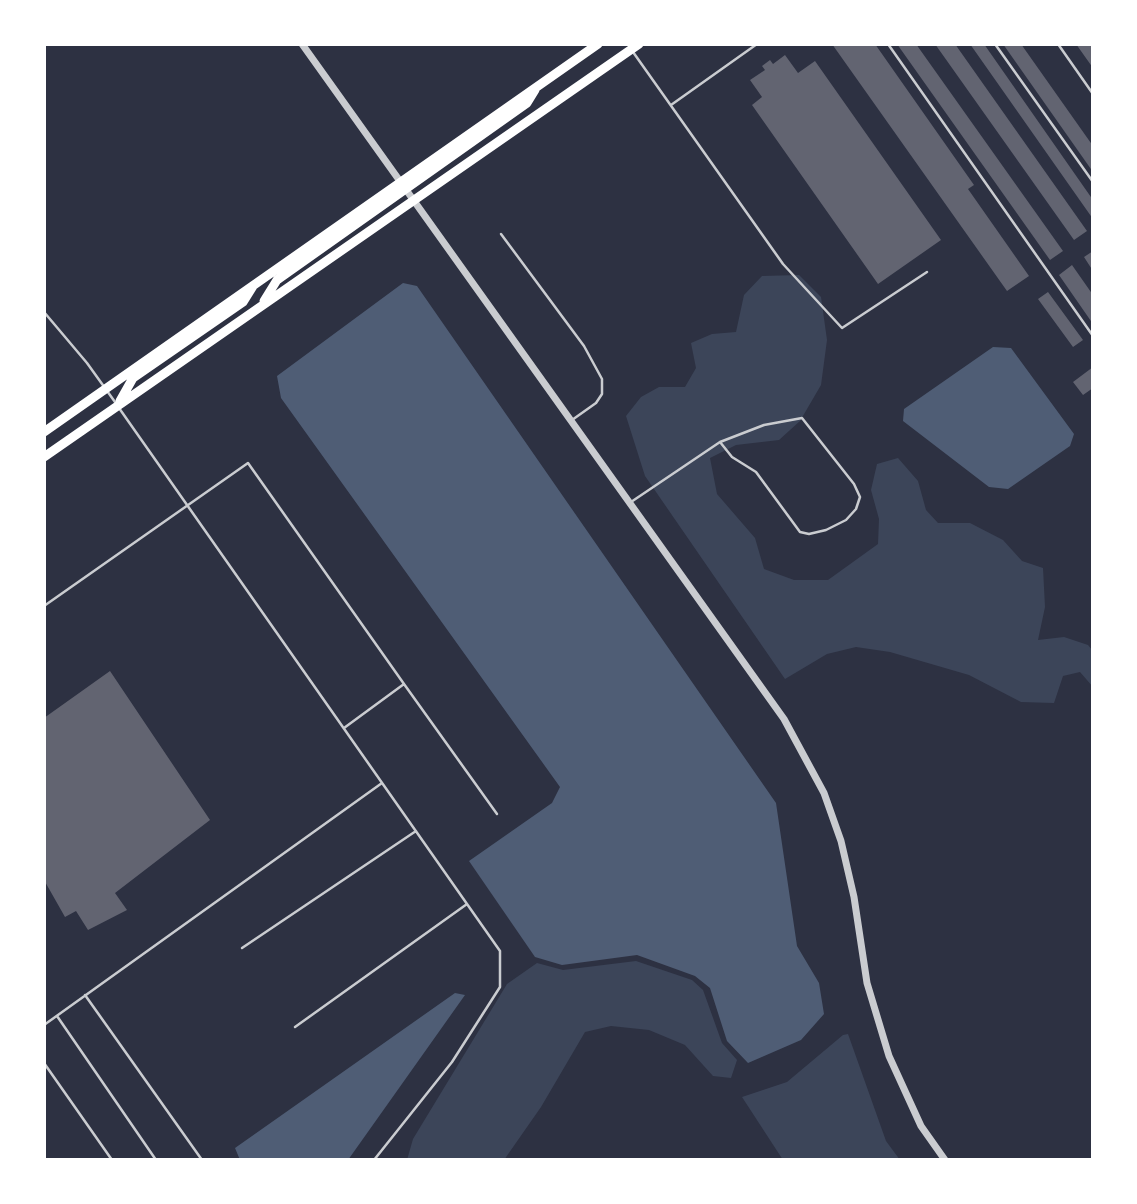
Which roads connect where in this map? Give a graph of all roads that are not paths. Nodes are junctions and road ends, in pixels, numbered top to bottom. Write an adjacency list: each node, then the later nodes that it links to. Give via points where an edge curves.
1 (302, 44): 11 (street)
2 (598, 44): 8 (main road)
3 (757, 44): 10 (lane)
4 (888, 44): 20 (lane)
5 (995, 44): 12 (lane)
6 (1058, 44): 9 (lane)
7 (633, 46): 10 (lane); 14 (main road)
8 (538, 86): 11 (main road); 13 (main road, via 527,103)
9 (1093, 94)
10 (671, 105): 16 (lane, via 783,264 842,328)
11 (400, 181): 13 (street); 17 (main road)
12 (1093, 183)
13 (407, 190): 14 (street); 18 (main road, via 277,280)
14 (414, 200): 18 (main road); 23 (street)
15 (501, 234): 23 (lane, via 584,346 602,379 602,394)
16 (927, 272)
17 (256, 282): 21 (main road); 22 (main road, via 243,302 133,379)
18 (261, 305): 22 (main road)
19 (44, 312): 21 (lane)
20 (1093, 336)
21 (105, 387): 22 (lane); 24 (main road)
22 (117, 405): 26 (main road); 28 (lane)
23 (572, 420): 27 (street)
24 (44, 432)
25 (720, 442): 25 (lane, via 756,472 800,532 825,530 856,509 860,498 853,484 802,418 764,425); 27 (lane)
26 (44, 457)
27 (631, 502): 46 (street, via 783,719 824,793 841,841 867,984 889,1056 920,1126)
28 (188, 505): 29 (lane); 30 (lane, via 248,463); 31 (lane)
29 (44, 606)
30 (404, 684): 31 (lane); 33 (lane)
31 (344, 728): 32 (lane)
32 (382, 783): 34 (lane); 37 (lane)
33 (497, 814)
34 (416, 831): 35 (lane); 36 (lane)
35 (467, 904): 40 (lane); 45 (lane, via 500,951 500,987 452,1062)
36 (242, 947)
37 (85, 995): 38 (lane); 44 (lane)
38 (57, 1015): 39 (lane); 43 (lane)
39 (44, 1024)
40 (295, 1027)
41 (44, 1063): 42 (lane)
42 (112, 1160)
43 (156, 1160)
44 (202, 1160)
45 (374, 1160)
46 (945, 1160)

